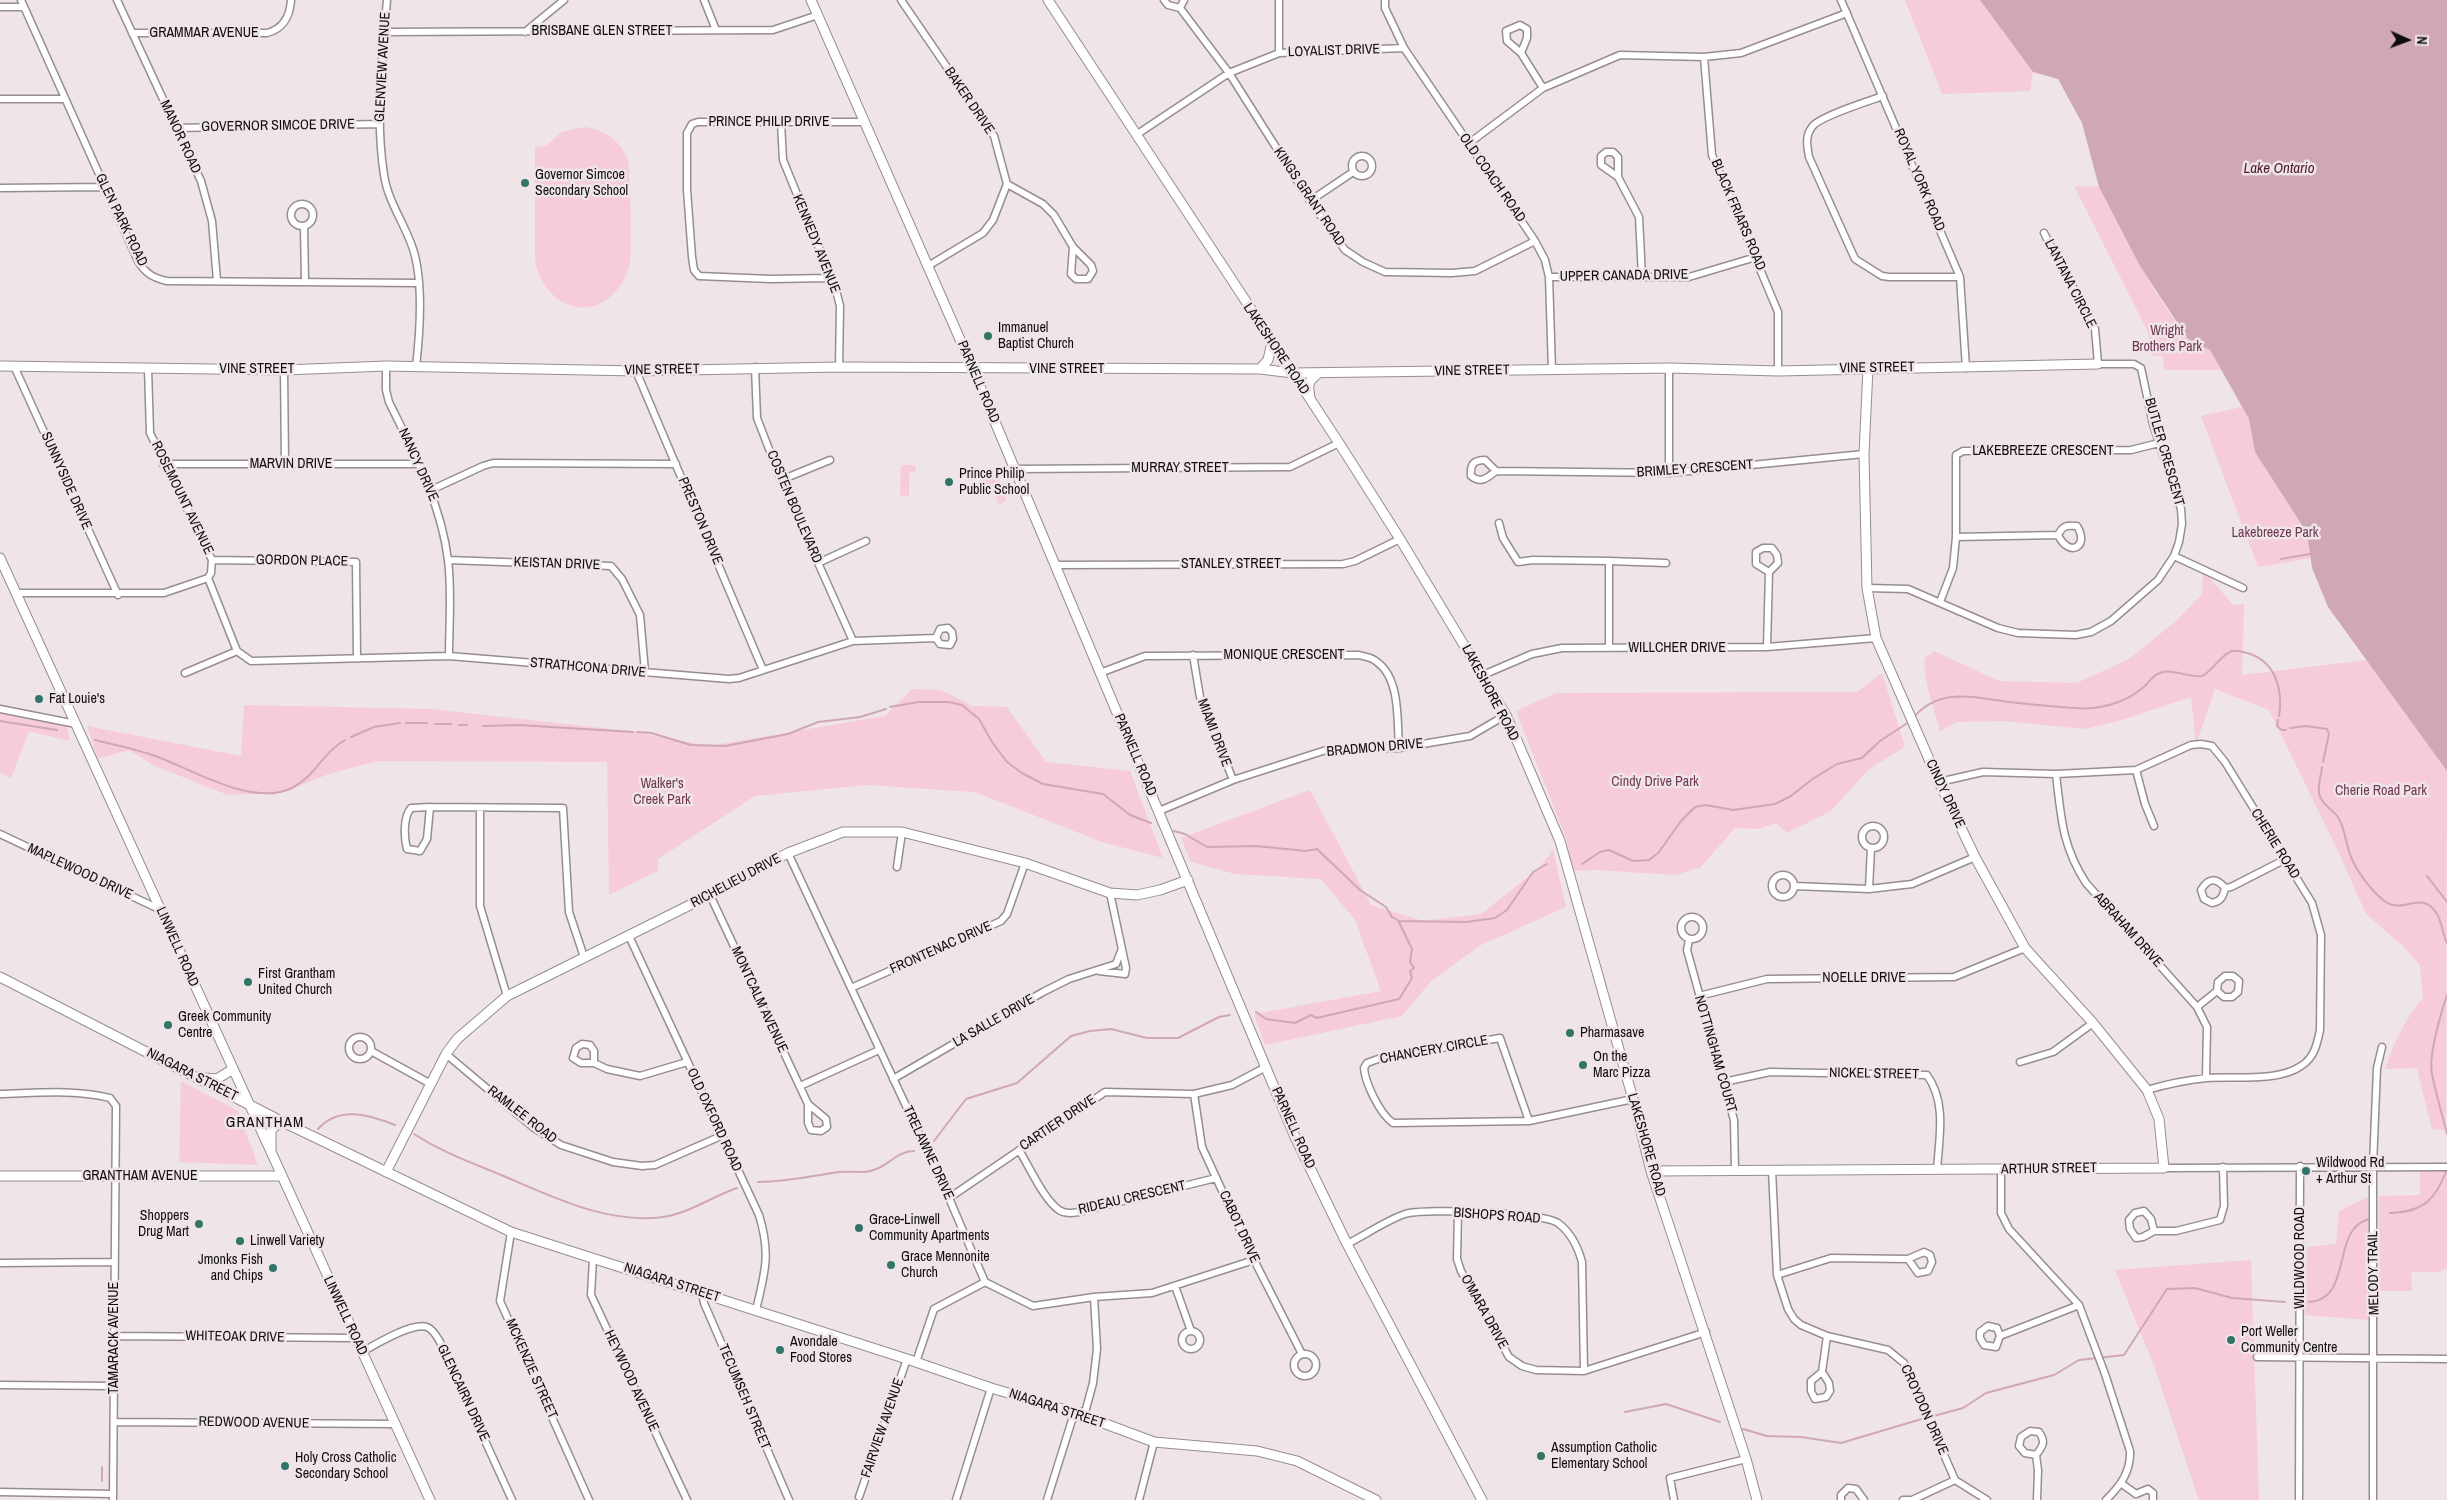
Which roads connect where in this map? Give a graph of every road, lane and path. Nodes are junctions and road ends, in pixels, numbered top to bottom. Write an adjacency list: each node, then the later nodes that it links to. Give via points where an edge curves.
1 (117, 0): 22 (street, MANOR ROAD)
2 (291, 0): 22 (street, GRAMMAR AVENUE, via 288,18 276,31 267,33)
3 (387, 0): 20 (street, GLENVIEW AVENUE)
4 (564, 0): 21 (street)
5 (704, 0): 19 (street)
6 (811, 0): 18 (street, PARNELL ROAD)
7 (901, 0): 40 (street, BAKER DRIVE, via 994,136)
8 (1048, 0): 36 (street, LAKESHORE ROAD)
9 (1164, 0): 16 (street, via 1168,5)
10 (1184, 0): 16 (street)
11 (1279, 0): 24 (street)
12 (1385, 0): 23 (street, OLD COACH ROAD, via 1385,8)
13 (1841, 0): 17 (street, ROYAL YORK ROAD)
14 (22, 3): 15 (street); 31 (street, GLEN PARK ROAD)
15 (0, 7)
16 (1180, 8): 27 (street, KINGS GRANT ROAD)
17 (1846, 13): 26 (street, via 1741,53); 29 (street, ROYAL YORK ROAD)
18 (818, 15): 19 (street, BRISBANE GLEN STREET, via 780,29); 32 (street, PARNELL ROAD)
19 (716, 30): 21 (street, BRISBANE GLEN STREET)
20 (384, 32): 21 (street, BRISBANE GLEN STREET); 34 (street, GLENVIEW AVENUE)
21 (525, 32)
22 (132, 33): 35 (street, MANOR ROAD)
23 (1404, 48): 24 (street, LOYALIST DRIVE); 37 (street, OLD COACH ROAD)
24 (1279, 53): 27 (street, LOYALIST DRIVE)
25 (1521, 53): 28 (street)
26 (1704, 57): 28 (street, via 1620,55); 48 (street, BLACK FRIARS ROAD, via 1712,155)
27 (1228, 73): 36 (street, LOYALIST DRIVE); 43 (street, KINGS GRANT ROAD)
28 (1543, 88): 37 (street)
29 (1883, 96): 52 (street, ROYAL YORK ROAD); 52 (street, via 1817,121 1808,136 1809,157 1855,259 1882,276)
30 (0, 99): 31 (street)
31 (65, 99): 41 (street, GLEN PARK ROAD)
32 (864, 122): 33 (street, PRINCE PHILIP DRIVE); 49 (street, PARNELL ROAD)
33 (781, 123): 53 (street, KENNEDY AVENUE, via 783,160); 53 (street, PRINCE PHILIP DRIVE, via 698,122 688,128 686,190 694,270 699,276 708,278)
34 (380, 124): 35 (street, GOVERNOR SIMCOE DRIVE); 56 (street, GLENVIEW AVENUE, via 384,176 413,249)
35 (176, 128): 54 (street, MANOR ROAD, via 206,198 215,243)
36 (1136, 135): 57 (street, LAKESHORE ROAD)
37 (1468, 144): 46 (street, OLD COACH ROAD)
38 (1354, 172): 43 (street)
39 (1618, 177): 51 (street, via 1638,217)
40 (1007, 184): 47 (street, via 1043,204 1054,215); 49 (street, via 993,220 983,233)
41 (104, 187): 42 (street); 54 (street, GLEN PARK ROAD, via 143,270 155,279 167,281)
42 (0, 188)
43 (1310, 201): 46 (street, KINGS GRANT ROAD, via 1345,250 1385,272 1452,274 1475,271)
44 (304, 226): 55 (street)
45 (2044, 233): 58 (street, LANTANA CIRCLE, via 2096,329)
46 (1536, 241): 50 (street, OLD COACH ROAD)
47 (1073, 247): 47 (street, via 1071,274 1076,279 1088,279 1091,264)
48 (1756, 257): 51 (street, UPPER CANADA DRIVE, via 1689,277); 74 (street, BLACK FRIARS ROAD, via 1778,312)
49 (928, 266): 67 (street, PARNELL ROAD)
50 (1549, 277): 51 (street, UPPER CANADA DRIVE); 73 (street, OLD COACH ROAD)
51 (1642, 277)
52 (1960, 277): 70 (street, ROYAL YORK ROAD)
53 (830, 278): 64 (street, KENNEDY AVENUE, via 840,306)
54 (217, 281): 55 (street, GLEN PARK ROAD)
55 (305, 281): 56 (street, GLEN PARK ROAD)
56 (418, 283): 63 (street, GLENVIEW AVENUE, via 420,320)
57 (1272, 342): 71 (street, via 1268,360); 76 (street, LAKESHORE ROAD)
58 (2098, 364): 59 (street, VINE STREET); 70 (street, VINE STREET)
59 (2134, 364): 80 (street, BUTLER CRESCENT, via 2141,368)
60 (0, 366): 61 (street, VINE STREET)
61 (14, 366): 65 (street, VINE STREET); 110 (street, SUNNYSIDE DRIVE)
62 (386, 366): 63 (street, VINE STREET); 72 (street, VINE STREET); 85 (street, NANCY DRIVE, via 389,402)
63 (416, 367): 75 (street, VINE STREET)
64 (840, 367): 66 (street, VINE STREET); 67 (street, VINE STREET)
65 (148, 368): 72 (street, VINE STREET); 84 (street, ROSEMOUNT AVENUE, via 150,433)
66 (755, 368): 75 (street, VINE STREET); 90 (street, COSTEN BOULEVARD, via 757,418)
67 (972, 368): 71 (street, VINE STREET); 87 (street, PARNELL ROAD)
68 (1669, 368): 73 (street, VINE STREET); 74 (street, VINE STREET); 89 (street)
69 (1868, 368): 70 (street, VINE STREET); 74 (street, VINE STREET); 81 (street, CINDY DRIVE)
70 (1966, 368)
71 (1260, 369): 76 (street, VINE STREET)
72 (284, 370): 83 (street)
73 (1552, 370): 77 (street, VINE STREET)
74 (1778, 370)
75 (636, 371): 86 (street, PRESTON DRIVE)
76 (1293, 373): 77 (street, VINE STREET); 78 (street, LAKESHORE ROAD)
77 (1320, 373): 78 (street, via 1310,379)
78 (1311, 401): 79 (street, LAKESHORE ROAD)
79 (1338, 443): 87 (street, MURRAY STREET, via 1290,467); 95 (street, LAKESHORE ROAD)
80 (2159, 443): 94 (street, LAKEBREEZE CRESCENT, via 2131,450 1963,451 1956,456); 97 (street, BUTLER CRESCENT, via 2181,509 2182,524)
81 (1864, 454): 89 (street, BRIMLEY CRESCENT); 107 (street, CINDY DRIVE)
82 (830, 460): 90 (street)
83 (285, 463): 84 (street, MARVIN DRIVE); 85 (street, MARVIN DRIVE)
84 (163, 464): 99 (street, ROSEMOUNT AVENUE)
85 (419, 464): 91 (street, NANCY DRIVE)
86 (676, 464): 91 (street, via 493,463); 121 (street, PRESTON DRIVE)
87 (1015, 469): 104 (street, PARNELL ROAD)
88 (1496, 471): 89 (street, BRIMLEY CRESCENT)
89 (1669, 473)
90 (781, 480): 102 (street, COSTEN BOULEVARD)
91 (431, 490): 100 (street, NANCY DRIVE)
92 (1499, 523): 101 (street, via 1503,538 1518,562)
93 (2058, 535): 94 (street)
94 (1956, 537): 111 (street, LAKEBREEZE CRESCENT, via 1953,568)
95 (1400, 539): 104 (street, STANLEY STREET, via 1343,564); 125 (street, LAKESHORE ROAD)
96 (866, 541): 102 (street)
97 (2174, 556): 108 (street); 111 (street, BUTLER CRESCENT, via 2158,580 2111,621 2084,633 2018,632 1998,628)
98 (0, 558): 109 (street, LINWELL ROAD)
99 (212, 560): 106 (street, ROSEMOUNT AVENUE); 120 (street, GORDON PLACE, via 356,562)
100 (448, 560): 119 (street, NANCY DRIVE); 122 (street, KEISTAN DRIVE, via 611,566 622,579 640,615)
101 (1609, 560): 103 (street); 116 (street)
102 (818, 563): 114 (street, COSTEN BOULEVARD)
103 (1666, 563)
104 (1056, 565): 124 (street, PARNELL ROAD)
105 (1769, 572): 115 (street)
106 (208, 578): 110 (street, via 164,593); 117 (street)
107 (1867, 588): 111 (street, BUTLER CRESCENT, via 1908,589); 113 (street, CINDY DRIVE)
108 (2243, 588)
109 (16, 593): 110 (street); 128 (street, LINWELL ROAD)
110 (118, 595)
111 (1940, 602)
112 (936, 638): 114 (street, STRATHCONA DRIVE)
113 (1876, 638): 115 (street, WILLCHER DRIVE); 133 (street, CINDY DRIVE)
114 (852, 641): 121 (street, STRATHCONA DRIVE)
115 (1767, 647): 116 (street, WILLCHER DRIVE)
116 (1609, 648): 125 (street, WILLCHER DRIVE, via 1562,648 1532,654)
117 (237, 651): 120 (street, STRATHCONA DRIVE, via 251,661); 123 (street)
118 (1193, 655): 124 (street, MONIQUE CRESCENT, via 1145,656); 129 (street, MONIQUE CRESCENT, via 1359,655 1371,658 1379,662 1394,690); 132 (street, MIAMI DRIVE, via 1200,697)
119 (450, 656): 120 (street, STRATHCONA DRIVE); 122 (street, STRATHCONA DRIVE)
120 (357, 658)
121 (763, 670): 122 (street, STRATHCONA DRIVE, via 729,679)
122 (645, 672)
123 (185, 673)
124 (1100, 673): 136 (street, PARNELL ROAD)
125 (1483, 675): 127 (street, LAKESHORE ROAD)
126 (0, 709): 128 (street)
127 (1506, 716): 129 (street, BRADMON DRIVE, via 1470,736); 184 (street, LAKESHORE ROAD, via 1560,841)
128 (76, 724): 152 (street, LINWELL ROAD)
129 (1399, 748): 132 (street, BRADMON DRIVE, via 1326,750)
130 (2136, 770): 131 (street, CHERIE ROAD); 137 (street); 143 (street, CHERIE ROAD, via 2191,745 2212,746)
131 (2056, 774): 133 (street, CHERIE ROAD, via 1983,772); 164 (street, ABRAHAM DRIVE, via 2063,831 2069,852 2086,883)
132 (1233, 780): 136 (street, BRADMON DRIVE)
133 (1939, 782): 142 (street, CINDY DRIVE)
134 (430, 807): 134 (street, via 426,844 420,851 407,849 407,812 411,808); 135 (street)
135 (480, 808): 157 (street, via 563,808 569,912); 162 (street, via 480,906)
136 (1159, 811): 146 (street, PARNELL ROAD)
137 (2154, 826)
138 (902, 832): 141 (street, RICHELIEU DRIVE, via 843,832); 144 (street, RICHELIEU DRIVE); 145 (street)
139 (0, 834): 152 (street, MAPLEWOOD DRIVE)
140 (1871, 848): 148 (street)
141 (788, 853): 151 (street, RICHELIEU DRIVE); 160 (street, TRELAWNE DRIVE)
142 (1975, 857): 148 (street, via 1912,884); 155 (street, CINDY DRIVE)
143 (2284, 860): 149 (street); 176 (street, CHERIE ROAD, via 2312,903 2321,935 2317,1044 2312,1056 2302,1066 2285,1075)
144 (1025, 863): 150 (street, RICHELIEU DRIVE); 160 (street, FRONTENAC DRIVE, via 1007,914 1001,921)
145 (897, 868)
146 (1188, 880): 150 (street, RICHELIEU DRIVE, via 1137,895); 173 (street, PARNELL ROAD)
147 (1794, 886): 148 (street)
148 (1869, 888)
149 (2225, 888)
150 (1110, 893): 156 (street, LA SALLE DRIVE)
151 (710, 895): 153 (street, RICHELIEU DRIVE); 180 (street, MONTCALM AVENUE)
152 (161, 910): 174 (street, LINWELL ROAD)
153 (629, 936): 157 (street, RICHELIEU DRIVE); 170 (street, OLD OXFORD ROAD)
154 (1689, 940): 163 (street, NOTTINGHAM COURT, via 1687,950)
155 (2025, 948): 163 (street, NOELLE DRIVE, via 1954,977 1767,979); 165 (street, CINDY DRIVE)
156 (1121, 951): 158 (street, LA SALLE DRIVE, via 1116,964); 158 (street, LA SALLE DRIVE, via 1125,974)
157 (584, 957): 162 (street, RICHELIEU DRIVE)
158 (1098, 971): 177 (street, LA SALLE DRIVE, via 1069,979 1043,992)
159 (0, 977): 175 (street, NIAGARA STREET)
160 (851, 988): 167 (street, TRELAWNE DRIVE)
161 (2217, 991): 164 (street)
162 (507, 996): 169 (street, RICHELIEU DRIVE, via 457,1039)
163 (1699, 996): 178 (street, NOTTINGHAM COURT)
164 (2197, 1007): 176 (street, ABRAHAM DRIVE, via 2207,1027)
165 (2093, 1023): 171 (street, via 2053,1052); 181 (street, CINDY DRIVE)
166 (2382, 1047): 192 (street, MELODY TRAIL, via 2377,1068)
167 (879, 1050): 177 (street, TRELAWNE DRIVE); 180 (street)
168 (371, 1051): 179 (street)
169 (446, 1054): 179 (street, RICHELIEU DRIVE); 189 (street, RAMLEE ROAD, via 534,1128 561,1145 613,1162 655,1165)
170 (687, 1062): 172 (street, via 640,1076); 189 (street, OLD OXFORD ROAD)
171 (2020, 1062)
172 (594, 1064)
173 (1266, 1068): 183 (street, CARTIER DRIVE, via 1232,1085); 211 (street, PARNELL ROAD, via 1295,1137)
174 (233, 1069): 175 (street, via 217,1079); 185 (street, LINWELL ROAD)
175 (198, 1078): 185 (street, NIAGARA STREET)
176 (2206, 1078): 181 (street, CHERIE ROAD)
177 (893, 1079): 207 (street, TRELAWNE DRIVE)
178 (1724, 1082): 198 (street, NOTTINGHAM COURT, via 1734,1120); 200 (street, NICKEL STREET, via 1770,1072 1927,1076 1940,1103)
179 (430, 1083): 202 (street, RICHELIEU DRIVE)
180 (800, 1086): 186 (street, MONTCALM AVENUE)
181 (2147, 1090): 196 (street, CINDY DRIVE, via 2159,1120)
182 (0, 1094): 204 (street, TAMARACK AVENUE, via 67,1092 110,1098 116,1106)
183 (1194, 1094): 190 (street, CARTIER DRIVE, via 1105,1092); 206 (street, CABOT DRIVE, via 1202,1147)
184 (1633, 1099): 188 (street, CHANCERY CIRCLE); 201 (street, LAKESHORE ROAD)
185 (247, 1103): 187 (street, NIAGARA STREET); 191 (street, LINWELL ROAD)
186 (808, 1104)
187 (281, 1121): 191 (street, via 271,1130); 202 (street, NIAGARA STREET)
188 (1528, 1122): 188 (street, CHANCERY CIRCLE, via 1500,1038 1378,1059 1364,1068 1385,1118 1392,1123)
189 (721, 1136): 223 (street, OLD OXFORD ROAD, via 759,1215 766,1238 767,1260)
190 (1019, 1150): 206 (street, RIDEAU CRESCENT, via 1052,1204 1068,1213); 207 (street, CARTIER DRIVE)
191 (273, 1158): 205 (street, LINWELL ROAD)
192 (2372, 1165): 193 (street, ARTHUR STREET); 195 (street, ARTHUR STREET); 235 (street, MELODY TRAIL)
193 (2300, 1166): 194 (street, ARTHUR STREET); 234 (street, WILDWOOD ROAD)
194 (2223, 1167): 196 (street, ARTHUR STREET); 209 (street, via 2224,1206 2220,1220 2176,1232)
195 (2445, 1167)
196 (2164, 1168): 197 (street, ARTHUR STREET)
197 (2001, 1169): 200 (street, ARTHUR STREET); 222 (street, via 2001,1213 2009,1229)
198 (1735, 1170): 199 (street, ARTHUR STREET); 201 (street, ARTHUR STREET)
199 (1772, 1170): 200 (street, ARTHUR STREET); 217 (street, CROYDON DRIVE)
200 (1937, 1170)
201 (1651, 1171): 225 (street, LAKESHORE ROAD)
202 (386, 1172): 210 (street, NIAGARA STREET)
203 (0, 1176): 204 (street, GRANTHAM AVENUE)
204 (114, 1176): 205 (street, GRANTHAM AVENUE); 215 (street, TAMARACK AVENUE)
205 (281, 1176): 229 (street, LINWELL ROAD)
206 (1216, 1178): 214 (street, CABOT DRIVE)
207 (949, 1198): 218 (street, TRELAWNE DRIVE)
208 (1458, 1212): 211 (street, BISHOPS ROAD, via 1406,1214); 238 (street, O'MARA DRIVE, via 1457,1259 1461,1271 1509,1357 1536,1370); 238 (street, BISHOPS ROAD, via 1538,1216 1557,1222 1568,1234 1579,1249 1582,1262)
209 (2154, 1231): 209 (street, via 2136,1238 2129,1220 2135,1213 2144,1211)
210 (511, 1232): 212 (street, NIAGARA STREET); 257 (street, MCKENZIE STREET, via 500,1300)
211 (1347, 1244): 264 (street, PARNELL ROAD)
212 (593, 1258): 220 (street, NIAGARA STREET); 258 (street, HEYWOOD AVENUE, via 591,1295)
213 (1908, 1259): 217 (street, via 1831,1258)
214 (1254, 1260): 219 (street); 231 (street, CABOT DRIVE)
215 (114, 1262): 216 (street); 226 (street, TAMARACK AVENUE)
216 (0, 1263)
217 (1777, 1275): 227 (street, CROYDON DRIVE, via 1794,1320)
218 (985, 1282): 221 (street, via 1033,1306); 237 (street, via 934,1309)
219 (1175, 1286): 221 (street, via 1143,1294); 224 (street)
220 (702, 1293): 223 (street, NIAGARA STREET); 259 (street, TECUMSEH STREET)
221 (1094, 1297): 243 (street, via 1097,1349 1094,1383 1086,1410)
222 (2079, 1305): 228 (street); 250 (street, via 2130,1451)
223 (756, 1310): 233 (street, NIAGARA STREET)
224 (1191, 1332)
225 (1706, 1332): 238 (street, O'MARA DRIVE); 248 (street, LAKESHORE ROAD)
226 (114, 1336): 229 (street, WHITEOAK DRIVE); 241 (street, TAMARACK AVENUE)
227 (1827, 1336): 239 (street); 249 (street, CROYDON DRIVE, via 1888,1350 1904,1363)
228 (2000, 1336)
229 (355, 1338): 230 (street, LINWELL ROAD)
230 (362, 1352): 245 (street, LINWELL ROAD); 256 (street, GLENCAIRN DRIVE, via 413,1327 431,1329 440,1342)
231 (1302, 1354)
232 (2257, 1357): 234 (street)
233 (907, 1359): 237 (street, NIAGARA STREET); 253 (street, FAIRVIEW AVENUE)
234 (2300, 1359): 235 (street); 274 (street, WILDWOOD ROAD)
235 (2375, 1359): 236 (street); 275 (street, MELODY TRAIL)
236 (2447, 1359)
237 (916, 1362): 242 (street, NIAGARA STREET)
238 (1584, 1370)
239 (1822, 1372)
240 (0, 1385): 241 (street)
241 (114, 1386): 244 (street, TAMARACK AVENUE)
242 (991, 1388): 243 (street, NIAGARA STREET); 260 (street)
243 (1079, 1414): 246 (street, NIAGARA STREET); 261 (street, via 1072,1420)
244 (114, 1422): 245 (street, REDWOOD AVENUE); 252 (street, TAMARACK AVENUE)
245 (394, 1424): 255 (street, LINWELL ROAD)
246 (1154, 1442): 262 (street); 263 (street, NIAGARA STREET, via 1278,1455)
247 (2036, 1454): 271 (street)
248 (1746, 1458): 265 (street, via 1670,1478); 266 (street, LAKESHORE ROAD)
249 (1955, 1480): 269 (street, via 1912,1500); 270 (street)
250 (2122, 1484): 254 (street); 272 (street)
251 (0, 1492): 252 (street)
252 (113, 1497)
253 (859, 1497)
254 (2136, 1497): 273 (street, via 2148,1489 2154,1493)
255 (430, 1500)
256 (512, 1500)
257 (589, 1500)
258 (687, 1500)
259 (789, 1500)
260 (956, 1500)
261 (1047, 1500)
262 (1139, 1500)
263 (1376, 1500)
264 (1482, 1500)
265 (1674, 1500)
266 (1757, 1500)
267 (1841, 1500): 268 (street, via 1841,1494 1848,1488 1856,1489)
268 (1864, 1500)
269 (1903, 1500)
270 (1987, 1500)
271 (2036, 1500)
272 (2106, 1500)
273 (2154, 1500)
274 (2299, 1500)
275 (2373, 1500)

